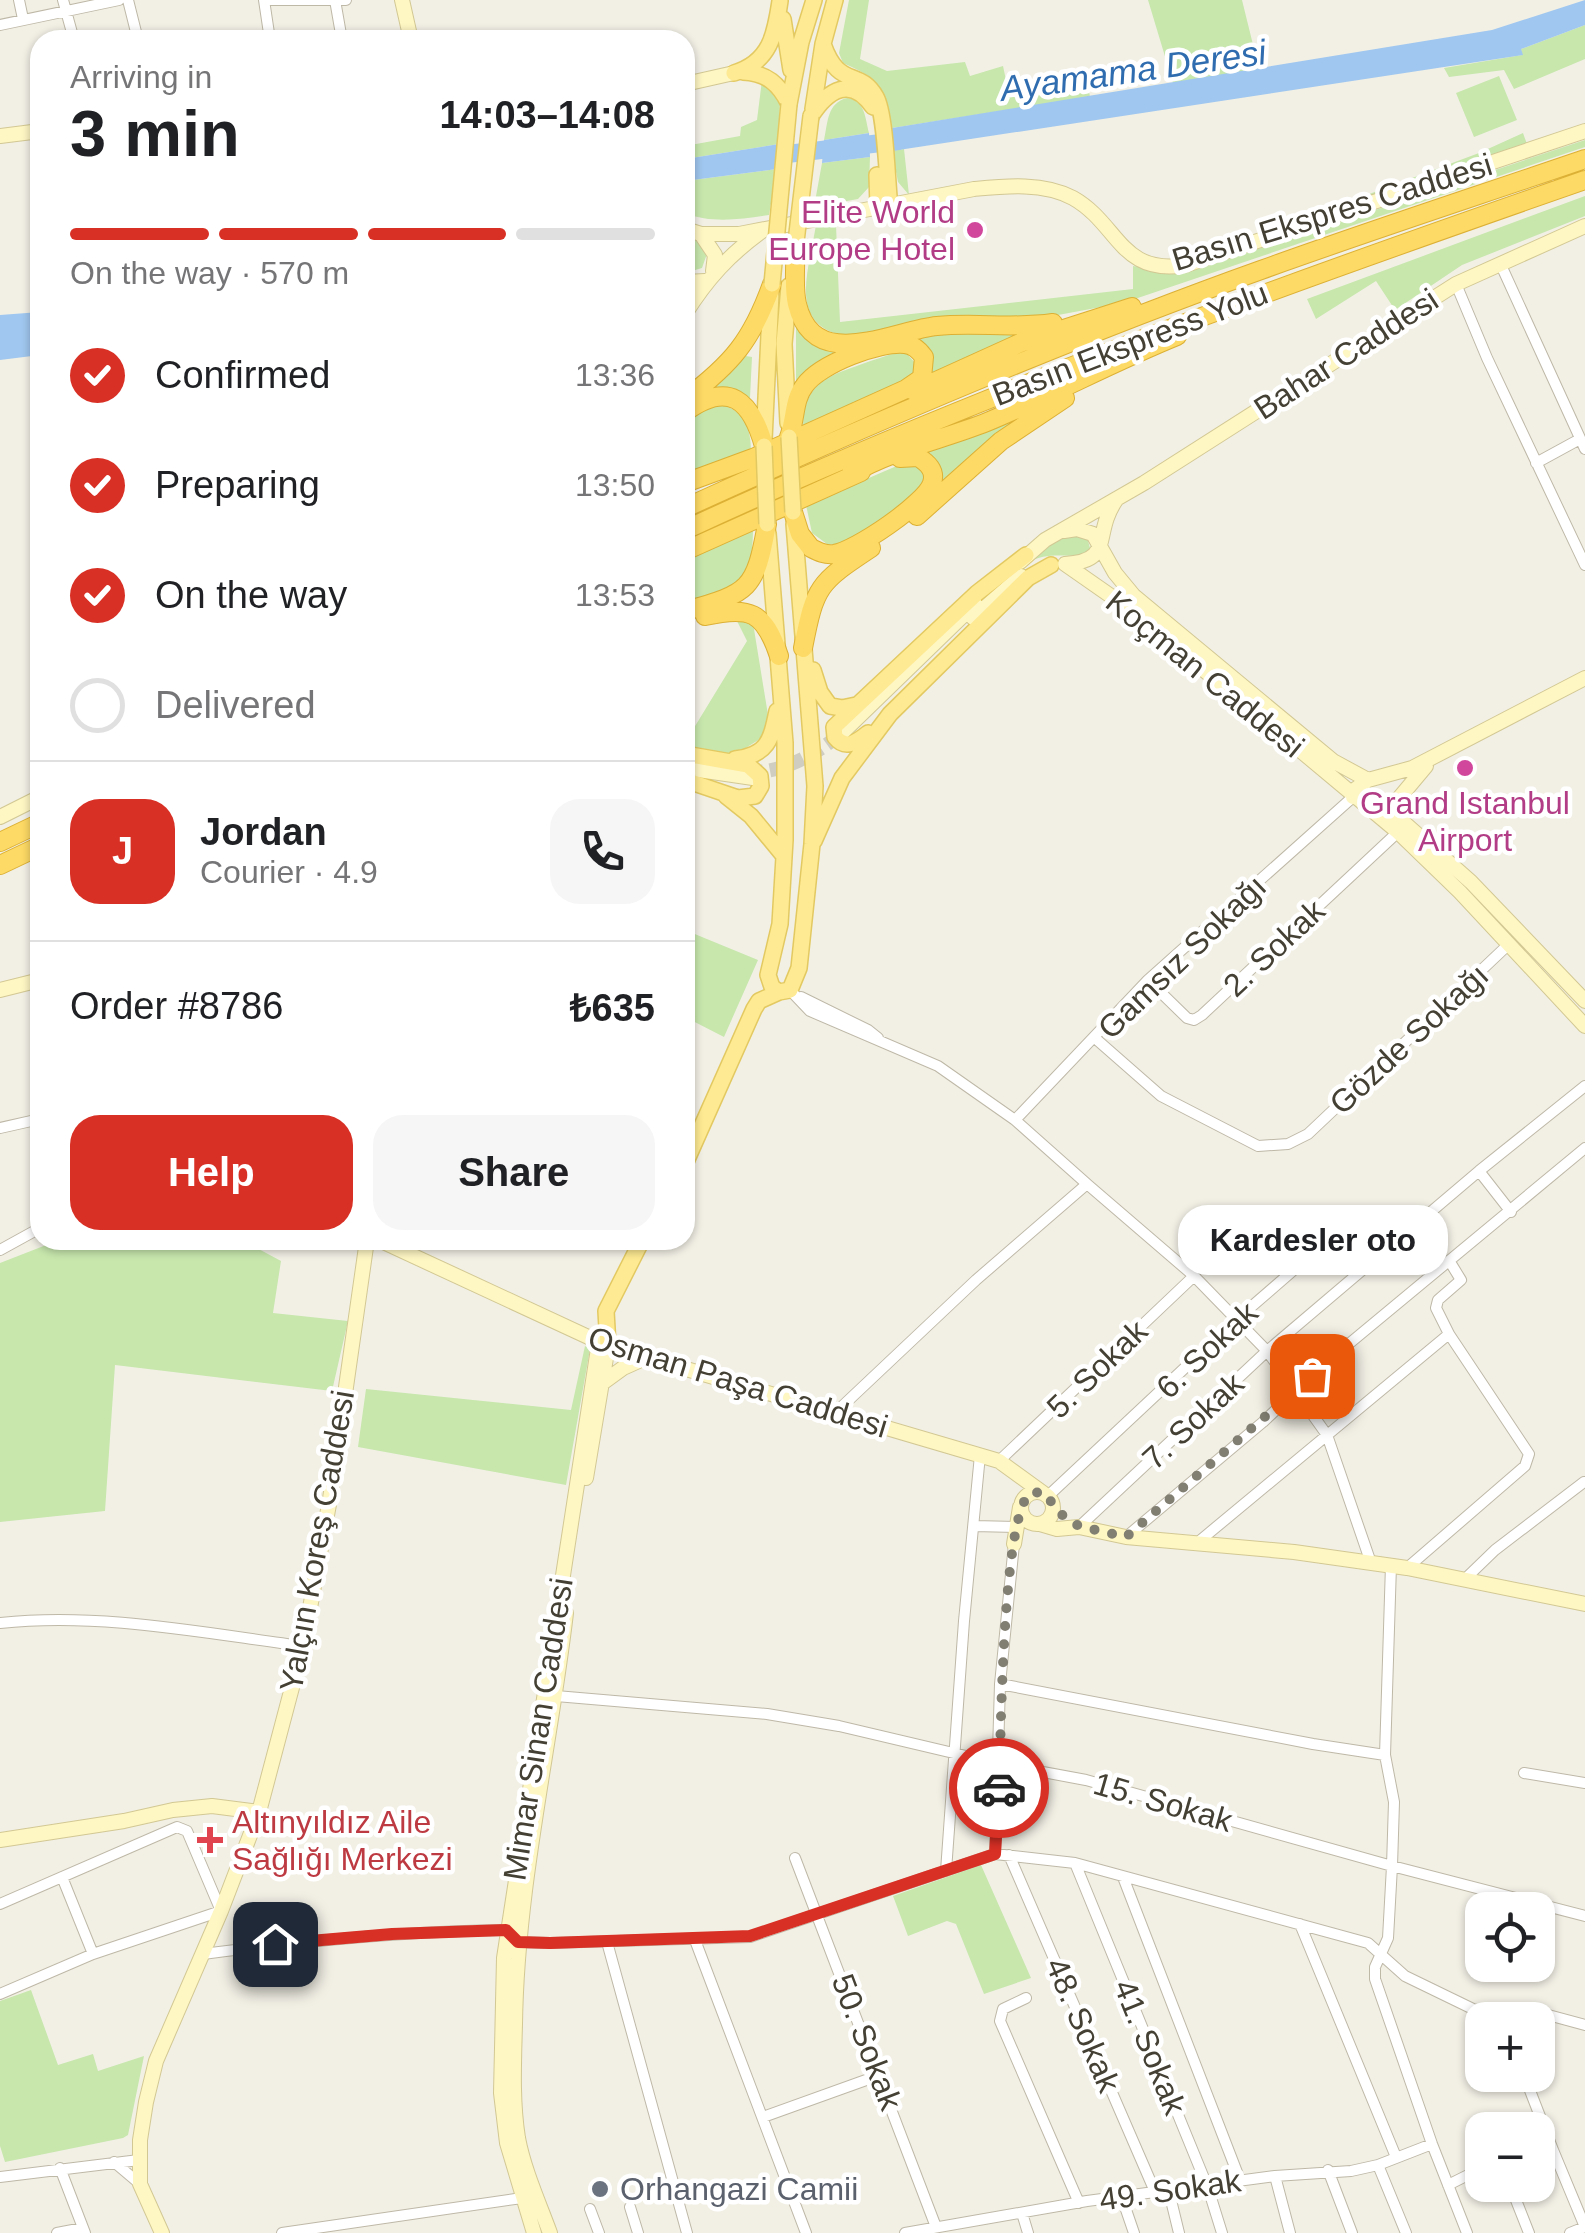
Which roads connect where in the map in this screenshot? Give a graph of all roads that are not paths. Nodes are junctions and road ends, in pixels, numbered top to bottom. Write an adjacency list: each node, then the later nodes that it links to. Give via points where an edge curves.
1 (20, 0): 11 (street)
2 (119, 0): 10 (street)
3 (128, 0): 14 (street)
4 (264, 0): 9 (street); 15 (street)
5 (402, 0): 17 (main road)
6 (780, 0): 19 (main road, via 771,45); 21 (main road)
7 (814, 0): 21 (main road)
8 (834, 0): 18 (main road)
9 (338, 1): 16 (street)
10 (65, 5): 11 (street); 13 (street)
11 (24, 19): 12 (street)
12 (0, 25)
13 (71, 30)
14 (136, 30)
15 (268, 30)
16 (341, 30)
17 (409, 30)
18 (823, 44): 23 (main road, via 836,71 874,95); 24 (main road)
19 (734, 74): 20 (main road); 22 (main road, via 765,76)
20 (695, 82)
21 (793, 84): 22 (main road)
22 (789, 104): 41 (main road, bridge)
23 (876, 111): 24 (main road, via 857,92 837,89); 30 (main road)
24 (811, 116): 35 (main road, bridge)
25 (1585, 131): 30 (main road, Basın Ekspres Caddesi, via 1168,268 1138,260 1064,193 1009,186)
26 (30, 132): 27 (main road)
27 (0, 136)
28 (1585, 159): 37 (highway, Basın Ekspress Yolu)
29 (1585, 180): 40 (highway, Basın Ekspress Yolu)
30 (884, 208): 32 (main road, Basın Ekspres Caddesi)
31 (1585, 226): 36 (main road, Bahar Caddesi)
32 (766, 227): 33 (main road, Basın Ekspres Caddesi, via 738,234); 38 (main road)
33 (695, 231)
34 (695, 236): 38 (main road, via 716,255)
35 (795, 250): 44 (highway, via 800,315 837,344 931,326 1034,326); 49 (main road, via 784,344)
36 (1500, 262): 42 (main road, Bahar Caddesi); 50 (street)
37 (1258, 271): 44 (highway, via 1220,276); 56 (highway, Basın Ekspress Yolu, via 940,396)
38 (709, 276): 39 (main road); 43 (main road)
39 (695, 280)
40 (1294, 281): 45 (highway); 59 (highway, Basın Ekspress Yolu, via 1023,384)
41 (772, 284): 46 (highway, via 746,344); 51 (main road)
42 (1456, 284): 52 (street); 55 (main road, Bahar Caddesi)
43 (695, 298)
44 (1113, 314): 48 (highway, via 1020,343)
45 (1116, 365): 53 (highway); 68 (highway, via 1001,441 927,508 826,579 815,596)
46 (695, 392)
47 (695, 406): 51 (highway, via 716,396 740,401)
48 (867, 409): 49 (highway, via 918,381 925,364 919,350 889,346 822,369 798,394); 54 (highway)
49 (789, 437): 57 (main road, bridge)
50 (1582, 444): 52 (street)
51 (764, 446): 58 (main road, bridge)
52 (1536, 463): 65 (street)
53 (852, 474): 57 (highway, via 912,456 933,474 915,504 834,554 805,543); 62 (highway)
54 (695, 482)
55 (1116, 499): 60 (main road, Bahar Caddesi); 61 (main road)
56 (695, 504)
57 (793, 512): 68 (main road)
58 (767, 524): 66 (highway, via 750,584); 69 (main road)
59 (695, 526)
60 (1063, 531): 61 (main road, via 1087,530); 63 (main road)
61 (1100, 542): 64 (main road, via 1093,558); 79 (main road, Koçman Caddesi, via 1123,584 1147,608 1333,761)
62 (695, 546)
63 (1026, 555): 64 (main road, via 846,735 1016,580); 72 (main road)
64 (1058, 564): 73 (main road, via 1028,578); 82 (main road, Koçman Caddesi, via 1150,626)
65 (1585, 566)
66 (695, 608)
67 (695, 619): 69 (highway, via 746,612 767,626)
68 (803, 648): 72 (main road, via 826,702 835,708); 90 (main road, via 815,786)
69 (778, 656): 71 (main road)
70 (1585, 678): 74 (main road)
71 (781, 687): 76 (main road, via 772,738 757,753); 92 (main road)
72 (860, 704): 73 (main road, via 834,727 844,744 858,741)
73 (890, 714): 90 (main road, via 842,778)
74 (1442, 753): 79 (main road); 84 (main road, via 1418,772)
75 (695, 755): 76 (main road)
76 (725, 759): 81 (main road, via 748,764 761,786 746,798)
77 (695, 767): 78 (main road)
78 (746, 775)
79 (1371, 780): 82 (main road); 84 (main road, Koçman Caddesi)
80 (695, 783): 81 (main road)
81 (723, 793): 92 (main road)
82 (1353, 797): 85 (main road, Koçman Caddesi); 95 (street, Gamsız Sokağı)
83 (30, 802): 86 (main road)
84 (1395, 805): 85 (main road); 100 (main road, via 1401,820)
85 (1374, 815): 88 (main road)
86 (0, 817)
87 (30, 828): 89 (highway)
88 (1398, 832): 94 (main road); 95 (street, 2. Sokak, via 1202,1016 1187,1018)
89 (0, 842)
90 (812, 844): 99 (main road, via 799,968)
91 (30, 851): 93 (highway)
92 (784, 856): 99 (main road, via 780,924 768,975 772,987)
93 (0, 865)
94 (1509, 944): 97 (main road); 103 (street, Gözde Sokağı, via 1308,1134 1288,1144 1258,1146 1161,1096)
95 (1148, 980): 103 (street, Gamsız Sokağı)
96 (30, 982): 98 (main road)
97 (1548, 986): 101 (main road); 102 (main road)
98 (0, 990)
99 (788, 992): 105 (street, via 810,1011 938,1066); 108 (main road, via 754,1009)
100 (1584, 999)
101 (1585, 1014)
102 (1585, 1026)
103 (1096, 1039): 105 (street, Gamsız Sokağı)
104 (1585, 1086): 110 (street, 7. Sokak)
105 (1015, 1120): 111 (street)
106 (30, 1121): 107 (street)
107 (0, 1128)
108 (695, 1142)
109 (1585, 1148): 112 (street)
110 (1480, 1171): 112 (street); 119 (street, 7. Sokak)
111 (1086, 1184): 120 (street); 128 (street)
112 (1511, 1212): 118 (street)
113 (30, 1234): 114 (street)
114 (0, 1250)
115 (366, 1250): 148 (main road, Yalçın Koreş Caddesi)
116 (401, 1250): 123 (main road, Osman Paşa Caddesi)
117 (637, 1250): 123 (main road, via 606,1311)
118 (1450, 1262): 122 (street, via 1461,1280 1436,1308); 127 (street)
119 (1364, 1268): 121 (street, 6. Sokak, via 1334,1235); 124 (street, 7. Sokak)
120 (1194, 1276): 121 (street); 131 (street, 5. Sokak)
121 (1236, 1320): 124 (street); 133 (street, 6. Sokak)
122 (1449, 1334): 129 (street); 144 (street, via 1529,1454 1525,1466)
123 (603, 1344): 125 (main road, Osman Paşa Caddesi); 126 (main road, Mimar Sinan Caddesi); 173 (main road, Mimar Sinan Caddesi, via 594,1355)
124 (1267, 1351): 127 (street); 137 (street, 7. Sokak)
125 (643, 1359): 126 (main road); 128 (main road, Osman Paşa Caddesi)
126 (601, 1384): 150 (main road, Mimar Sinan Caddesi)
127 (1296, 1390): 129 (street); 139 (street)
128 (835, 1413): 130 (main road, Osman Paşa Caddesi)
129 (1327, 1435): 141 (street); 142 (street)
130 (980, 1455): 131 (main road, Osman Paşa Caddesi); 136 (street)
131 (999, 1461): 133 (main road, Osman Paşa Caddesi); 134 (main road, via 1019,1487)
132 (1584, 1482): 145 (street)
133 (1048, 1497): 134 (main road, via 1030,1493); 135 (main road, via 1050,1517); 137 (main road, Osman Paşa Caddesi)
134 (1021, 1504): 135 (main road, via 1022,1516); 138 (main road)
135 (1037, 1524): 137 (main road, Osman Paşa Caddesi); 140 (main road)
136 (974, 1526): 138 (street); 151 (street)
137 (1079, 1526): 139 (main road, Osman Paşa Caddesi)
138 (1016, 1527): 140 (main road)
139 (1126, 1537): 141 (main road, Osman Paşa Caddesi)
140 (1014, 1544): 149 (street)
141 (1197, 1544): 142 (main road, Osman Paşa Caddesi)
142 (1371, 1563): 143 (main road, Osman Paşa Caddesi)
143 (1391, 1566): 144 (main road, Osman Paşa Caddesi); 152 (street)
144 (1407, 1568): 145 (main road, Osman Paşa Caddesi)
145 (1464, 1578): 146 (main road, Osman Paşa Caddesi)
146 (1585, 1604)
147 (0, 1623): 148 (street, via 80,1620)
148 (302, 1646): 156 (main road, Yalçın Koreş Caddesi)
149 (1000, 1684): 152 (street); 153 (street)
150 (556, 1696): 151 (street, 15. Sokak, via 767,1714); 175 (main road, Mimar Sinan Caddesi)
151 (954, 1750): 153 (street, 15. Sokak); 165 (street)
152 (1385, 1755): 164 (street, via 1394,1802)
153 (1000, 1764): 160 (street); 164 (street, 15. Sokak, via 1086,1780)
154 (1524, 1773): 155 (street)
155 (1585, 1782)
156 (259, 1812): 157 (main road, via 212,1806); 169 (main road, Yalçın Koreş Caddesi)
157 (145, 1817): 158 (street); 159 (main road)
158 (153, 1838): 167 (street); 169 (street, via 187,1831)
159 (0, 1840)
160 (995, 1854): 161 (street); 165 (street)
161 (1009, 1855): 163 (street); 204 (street, 48. Sokak)
162 (796, 1858): 170 (street, 50. Sokak)
163 (1075, 1863): 166 (street); 202 (street, 41. Sokak)
164 (1392, 1866): 171 (street, 15. Sokak); 179 (street)
165 (946, 1871): 170 (street)
166 (1123, 1876): 172 (street); 199 (street)
167 (62, 1877): 168 (street); 177 (street)
168 (0, 1904)
169 (221, 1911): 177 (street); 178 (main road, Yalçın Koreş Caddesi)
170 (818, 1914): 174 (street, via 750,1936); 185 (street, 50. Sokak)
171 (1585, 1916)
172 (1300, 1924): 179 (street, via 1368,1943); 190 (street)
173 (506, 1930): 175 (street); 178 (street, via 392,1934); 205 (main road, Mimar Sinan Caddesi, via 501,2093)
174 (695, 1940): 176 (street); 186 (street)
175 (518, 1942): 176 (street); 219 (main road, Mimar Sinan Caddesi, via 513,2090 519,2142)
176 (607, 1942): 222 (street)
177 (93, 1954): 180 (street)
178 (203, 1954): 187 (main road, Yalçın Koreş Caddesi, via 156,2061)
179 (1381, 1955): 182 (street, via 1426,1989); 188 (street, via 1376,1980)
180 (0, 1994)
181 (1026, 1998): 208 (street, via 1003,2009 1000,2021)
182 (1465, 2005)
183 (1555, 2017): 184 (street)
184 (1585, 2025)
185 (880, 2075): 186 (street); 212 (street, 50. Sokak)
186 (763, 2118): 223 (street)
187 (140, 2140): 191 (main road, Yalçın Koreş Caddesi); 192 (street)
188 (1432, 2144): 190 (street, 49. Sokak); 201 (street)
189 (1555, 2153): 213 (street)
190 (1396, 2157): 193 (street, 49. Sokak)
191 (139, 2160): 192 (street); 200 (main road, Yalçın Koreş Caddesi)
192 (113, 2162): 194 (street); 200 (street)
193 (1378, 2165): 195 (street, 49. Sokak); 231 (street)
194 (60, 2168): 198 (street); 214 (street)
195 (1328, 2170): 196 (street, 49. Sokak); 230 (street)
196 (1275, 2176): 199 (street, 49. Sokak); 229 (street)
197 (1465, 2176): 201 (street)
198 (0, 2177)
199 (1240, 2180): 202 (street, 49. Sokak)
200 (140, 2184): 216 (main road, Yalçın Koreş Caddesi)
201 (1448, 2185): 232 (street)
202 (1208, 2188): 203 (street, 49. Sokak); 228 (street, 41. Sokak)
203 (1169, 2192): 204 (street, 49. Sokak); 227 (street)
204 (1156, 2194): 206 (street, 49. Sokak)
205 (522, 2198): 217 (street); 218 (main road, Mimar Sinan Caddesi)
206 (1122, 2198): 208 (street, 49. Sokak); 226 (street)
207 (1517, 2202): 233 (street)
208 (1079, 2203): 211 (street, 49. Sokak)
209 (630, 2207): 221 (street)
210 (590, 2210): 220 (street)
211 (1022, 2214): 212 (street, 49. Sokak); 225 (street)
212 (936, 2227): 224 (street, 49. Sokak)
213 (1585, 2228): 234 (street)
214 (84, 2231): 215 (street)
215 (57, 2233)
216 (162, 2233)
217 (282, 2233)
218 (534, 2233)
219 (550, 2233)
220 (600, 2233)
221 (638, 2233)
222 (687, 2233)
223 (806, 2233)
224 (905, 2233)
225 (1028, 2233)
226 (1134, 2233)
227 (1179, 2233)
228 (1222, 2233)
229 (1290, 2233)
230 (1352, 2233)
231 (1406, 2233)
232 (1467, 2233)
233 (1529, 2233)
234 (1570, 2233)

